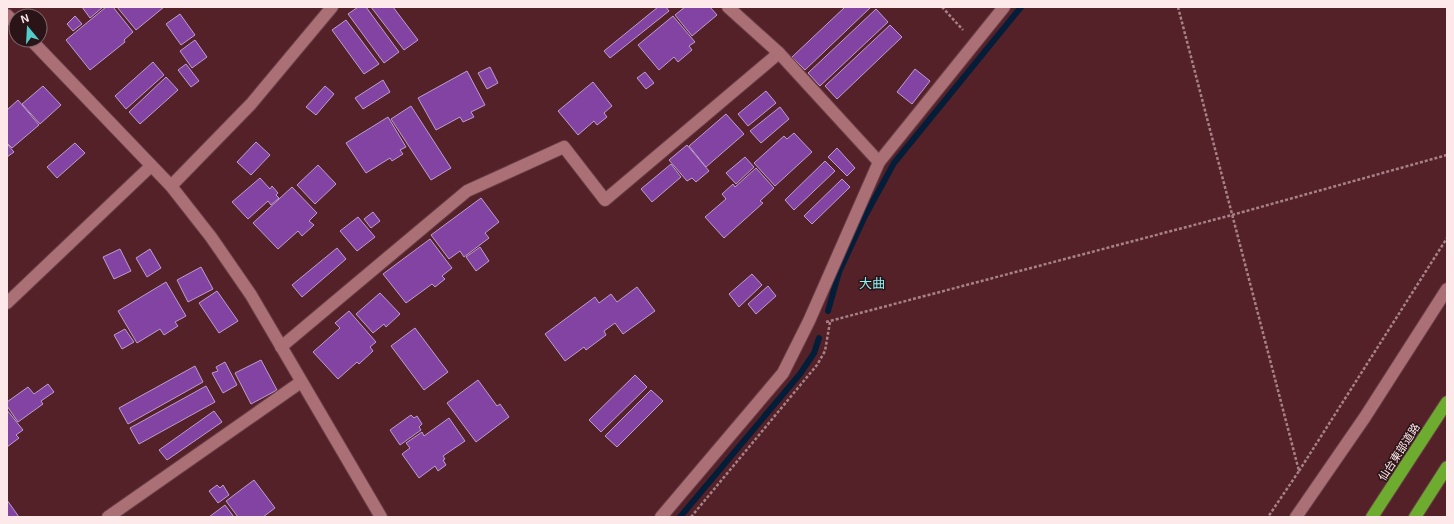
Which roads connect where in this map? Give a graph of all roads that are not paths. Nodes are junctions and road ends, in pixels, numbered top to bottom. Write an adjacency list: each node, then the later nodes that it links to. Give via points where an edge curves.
1 (332, 7): 8 (street, via 251,104)
2 (728, 7): 5 (street)
3 (1004, 7): 6 (street)
4 (39, 48): 7 (street)
5 (779, 54): 6 (street); 11 (street, via 605,200 564,147 467,190)
6 (879, 162): 17 (street, via 809,321 783,373)
7 (151, 166): 8 (street); 10 (street)
8 (171, 186): 11 (street, via 211,237 251,295)
9 (1447, 289): 18 (street, via 1365,417)
10 (7, 303)
11 (281, 347): 12 (street)
12 (301, 382): 15 (street); 16 (street)
13 (1447, 402): 19 (highway, 仙台東部道路)
14 (1447, 467): 20 (highway)
15 (108, 517)
16 (381, 517)
17 (661, 517)
18 (1296, 517)
19 (1372, 517)
20 (1415, 517)

